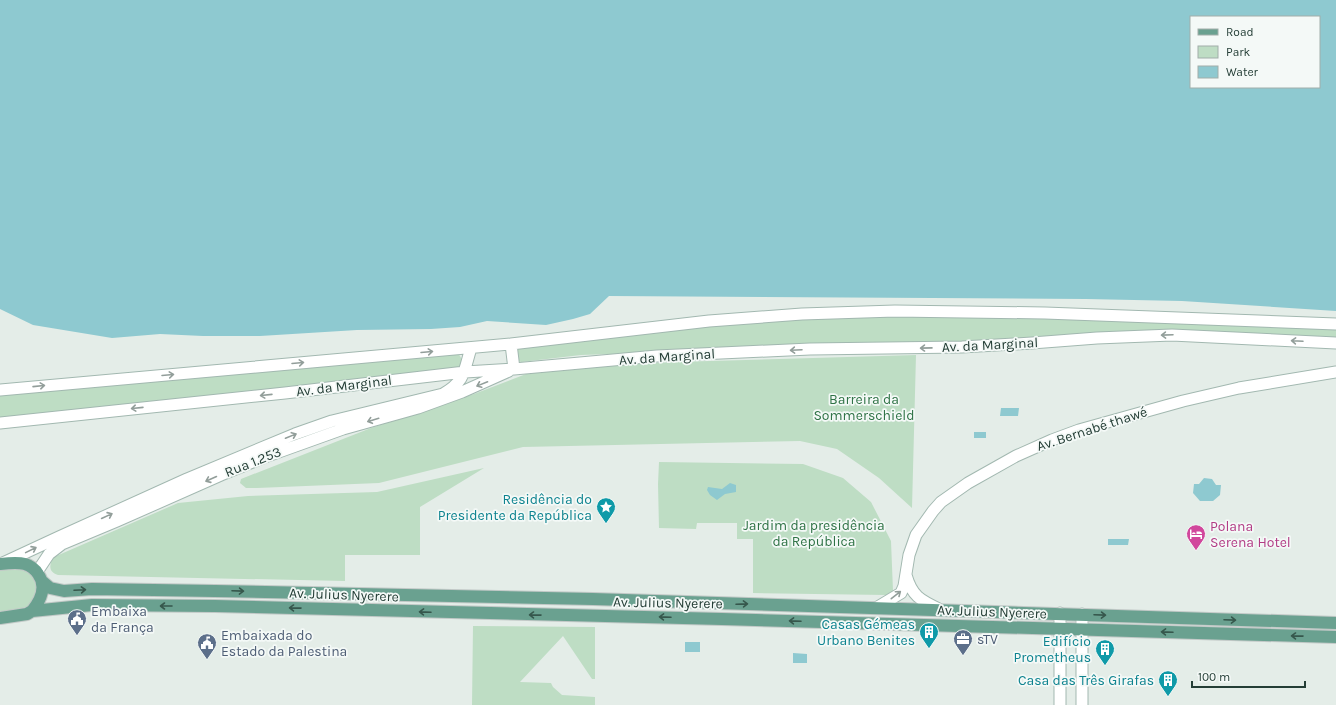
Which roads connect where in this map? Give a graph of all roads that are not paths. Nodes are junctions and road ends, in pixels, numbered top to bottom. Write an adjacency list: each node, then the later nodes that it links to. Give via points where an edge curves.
1 (1336, 324): 3 (main road, Av. da Marginal, via 1045,313 848,312 709,321)
2 (1336, 343): 5 (main road, Av. da Marginal, one-way to 5, via 1172,335 962,347 810,349 657,356)
3 (512, 344): 4 (main road, Av. da Marginal); 5 (main road)
4 (471, 348): 6 (main road); 8 (main road, Av. da Marginal, one-way to 4)
5 (514, 369): 6 (main road, Av. da Marginal); 12 (main road, Rua 1.253, one-way to 12, via 450,397 343,429 265,457 62,544 49,554)
6 (465, 372): 9 (main road, Av. da Marginal, one-way to 9); 10 (main road, one-way to 6, via 187,479 295,434 332,421 443,394 458,384)
7 (1336, 372): 11 (main road, Av. Bernabé thawé, via 1197,397 1079,430 1016,456 968,482 941,502 916,536)
8 (0, 390)
9 (0, 423)
10 (1, 564): 12 (main road, Av. Julius Nyerere, via 26,564)
11 (906, 574): 19 (main road, Av. Bernabé thawé, one-way to 11, via 901,593); 21 (main road, via 916,596)
12 (40, 577): 13 (main road, Av. Julius Nyerere, one-way to 13, via 50,588 64,590); 23 (main road, via 42,591 39,602)
13 (215, 591): 14 (main road, Av. Julius Nyerere, one-way to 14); 17 (main road)
14 (337, 594): 15 (main road, Av. Julius Nyerere); 20 (main road)
15 (593, 599): 16 (main road, Av. Julius Nyerere); 26 (main road)
16 (723, 604): 18 (main road, Av. Julius Nyerere, one-way to 18); 28 (main road)
17 (214, 606): 20 (main road, Av. Julius Nyerere, one-way to 17); 23 (main road, Av. Julius Nyerere, one-way to 23, via 92,605)
18 (848, 608): 19 (main road, Av. Julius Nyerere); 29 (main road)
19 (876, 608): 21 (main road, Av. Julius Nyerere)
20 (337, 609): 26 (main road, Av. Julius Nyerere, one-way to 20)
21 (939, 609): 22 (main road, Av. Julius Nyerere)
22 (957, 610): 24 (main road, Av. Julius Nyerere); 31 (main road)
23 (32, 611): 27 (main road, Av. Julius Nyerere)
24 (1060, 613): 25 (main road, Av. Julius Nyerere); 32 (main road)
25 (1082, 614): 30 (main road, Av. Julius Nyerere, one-way to 30); 33 (main road)
26 (591, 616): 28 (main road, Av. Julius Nyerere, one-way to 26)
27 (1, 619)
28 (722, 619): 29 (main road, Av. Julius Nyerere, one-way to 28)
29 (848, 622): 31 (main road, Av. Julius Nyerere)
30 (1336, 623)
31 (956, 626): 32 (main road, Av. Julius Nyerere)
32 (1060, 629): 33 (main road, Av. Julius Nyerere); 35 (main road)
33 (1083, 629): 34 (main road, Av. Julius Nyerere, one-way to 33); 36 (main road)
34 (1336, 637)
35 (1060, 705)
36 (1082, 705)

